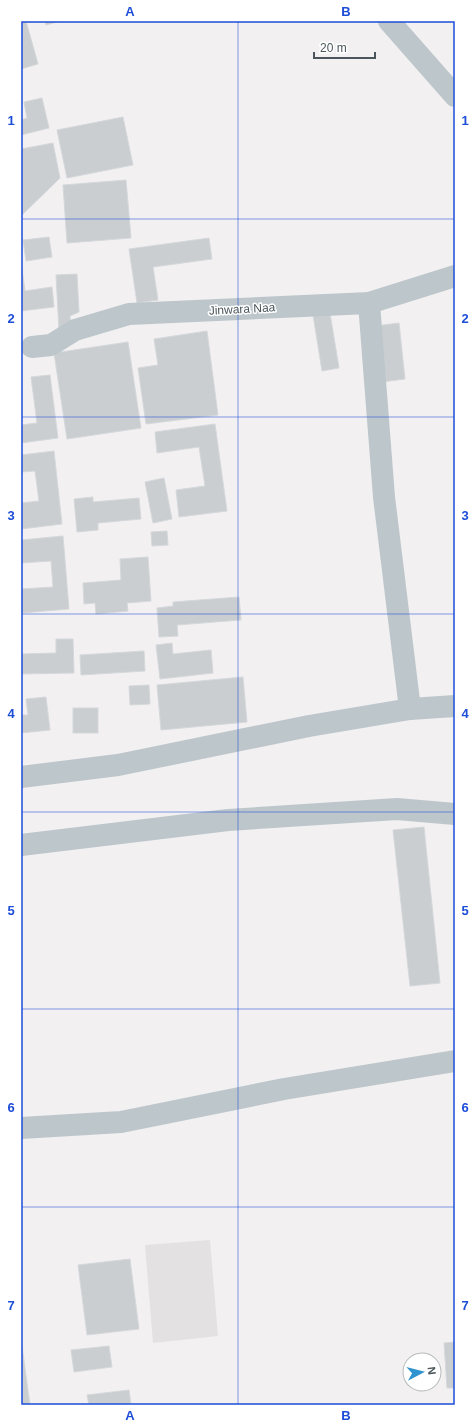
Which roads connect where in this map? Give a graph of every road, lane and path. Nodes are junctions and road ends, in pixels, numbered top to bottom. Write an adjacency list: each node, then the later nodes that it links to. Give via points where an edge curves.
1 (389, 21): 2 (street)
2 (455, 96)
3 (455, 276): 4 (street, Jinwara Naa)
4 (369, 303): 5 (street, Jinwara Naa, via 129,314 75,330 51,345); 7 (street, via 384,497)
5 (32, 347)
6 (455, 706): 7 (street)
7 (410, 709): 8 (street, via 309,726 118,765)
8 (21, 777)
9 (455, 814): 10 (street, via 397,809 228,820)
10 (21, 845)
11 (455, 1061): 12 (street, via 284,1088 121,1122)
12 (21, 1128)

